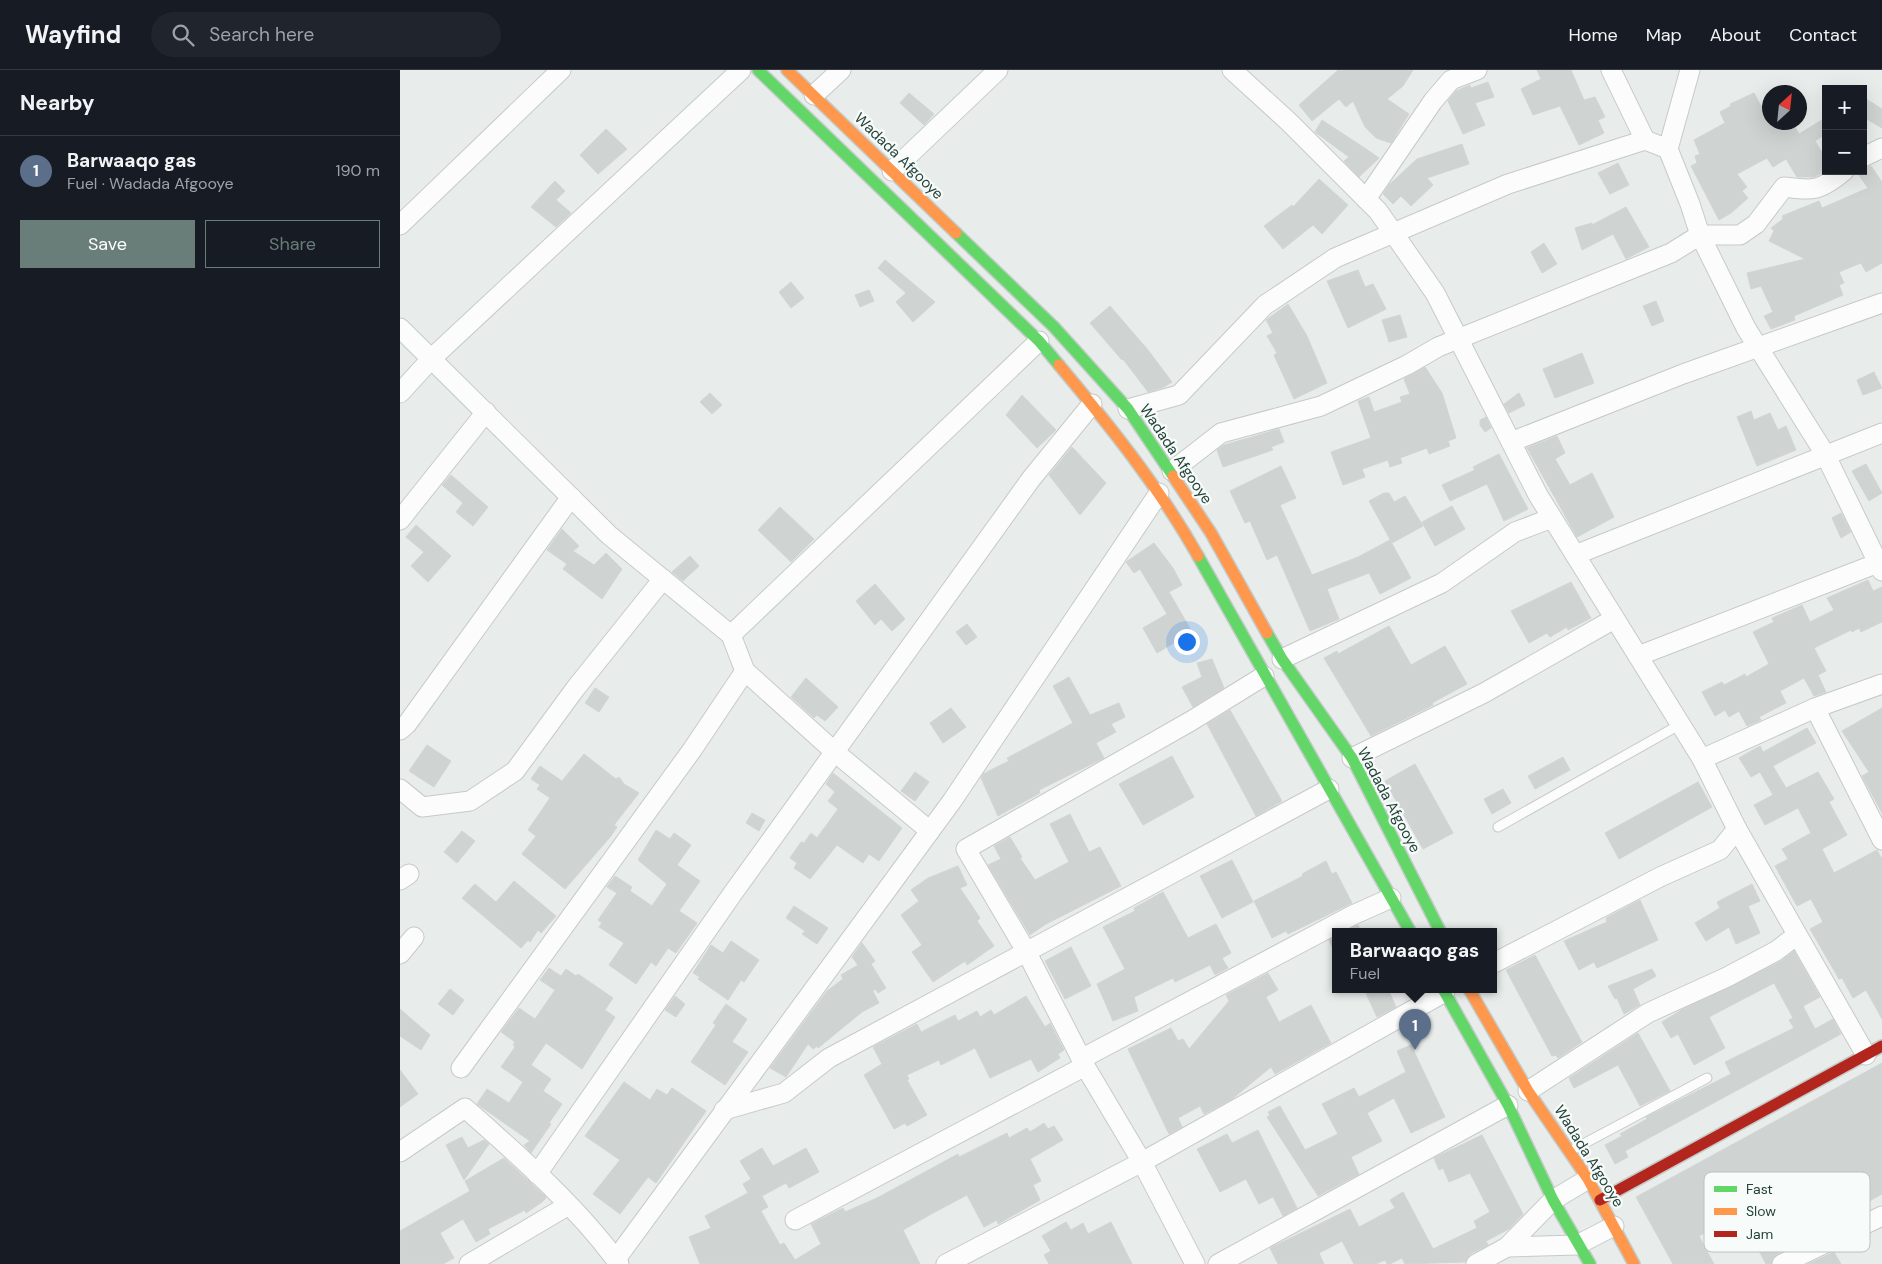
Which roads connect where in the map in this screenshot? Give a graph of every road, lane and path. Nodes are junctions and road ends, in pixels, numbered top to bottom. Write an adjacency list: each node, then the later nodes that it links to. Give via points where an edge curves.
1 (560, 70): 19 (street)
2 (741, 70): 27 (street)
3 (758, 70): 25 (main road)
4 (788, 70): 11 (main road, Wadada Afgooye)
5 (841, 70): 11 (street)
6 (998, 70): 16 (street)
7 (1232, 70): 18 (street)
8 (1477, 70): 18 (street, via 1451,80)
9 (1611, 70): 12 (street)
10 (1690, 70): 14 (street)
11 (814, 95): 16 (main road, Wadada Afgooye)
12 (1644, 140): 14 (street); 20 (street, via 1508,184)
13 (1882, 148): 15 (street)
14 (1668, 149): 21 (street)
15 (1867, 154)
16 (892, 171): 30 (main road, Wadada Afgooye, via 1054,328)
17 (1839, 175): 21 (street, via 1829,184 1810,191 1784,187 1756,224 1740,235)
18 (1366, 199): 20 (street)
19 (400, 225)
20 (1393, 233): 24 (street, via 1435,293); 30 (street, via 1335,258 1265,305 1179,395)
21 (1700, 235): 24 (street, via 1671,253); 26 (street)
22 (1882, 303): 26 (street)
23 (400, 328): 27 (street)
24 (1459, 339): 33 (street); 35 (street, via 1321,406 1221,433)
25 (1039, 341): 29 (main road); 44 (street)
26 (1758, 346): 33 (street); 34 (street)
27 (432, 358): 28 (street); 31 (street)
28 (400, 393)
29 (1092, 404): 36 (main road); 53 (street, via 1031,479)
30 (1128, 409): 35 (main road, Wadada Afgooye)
31 (486, 412): 37 (street); 39 (street)
32 (1882, 433): 34 (street)
33 (1511, 442): 38 (street)
34 (1825, 454): 40 (street); 41 (street)
35 (1172, 471): 46 (main road, Wadada Afgooye)
36 (1158, 493): 48 (main road, via 1190,542); 60 (street)
37 (571, 497): 42 (street, via 609,535); 52 (street)
38 (1552, 518): 40 (street); 46 (street, via 1515,532 1442,583)
39 (400, 520)
40 (1575, 555): 43 (street)
41 (1878, 557): 45 (street)
42 (663, 579): 44 (street); 56 (street, via 575,689 515,771 470,801 422,807)
43 (1614, 619): 45 (street); 54 (street, via 1484,693)
44 (731, 635): 47 (street)
45 (1638, 656): 51 (street)
46 (1282, 659): 54 (main road, Wadada Afgooye)
47 (745, 672): 53 (street); 75 (street)
48 (1264, 676): 57 (main road); 67 (street, via 966,848)
49 (1882, 684): 50 (street)
50 (1816, 708): 55 (street); 61 (street)
51 (1681, 724): 55 (street); 58 (lane)
52 (400, 730)
53 (836, 752): 60 (street); 83 (street, via 733,893)
54 (1352, 758): 64 (main road, Wadada Afgooye)
55 (1702, 759): 59 (street)
56 (400, 789)
57 (1329, 789): 62 (main road); 67 (street)
58 (1498, 827)
59 (1737, 829): 65 (street); 69 (street, via 1720,850 1660,877)
60 (930, 831): 79 (street)
61 (1882, 840)
62 (1391, 898): 63 (main road); 74 (street)
63 (1408, 928)
64 (1438, 928)
65 (1797, 935): 73 (street); 77 (street, via 1776,951 1727,977 1648,1013)
66 (414, 937): 68 (street)
67 (1026, 951): 74 (street); 79 (street, via 829,1058 784,1093)
68 (400, 954)
69 (1497, 961)
70 (1439, 993): 82 (street)
71 (1446, 993): 78 (main road)
72 (1471, 993): 77 (main road, Wadada Afgooye)
73 (1874, 1051): 86 (main road)
74 (1083, 1062): 82 (street); 89 (street)
75 (461, 1068)
76 (1707, 1078): 80 (lane)
77 (1528, 1091): 80 (main road, Wadada Afgooye)
78 (1508, 1105): 85 (main road); 99 (street)
79 (724, 1110): 95 (street)
80 (1570, 1151): 84 (main road, Wadada Afgooye)
81 (400, 1152): 83 (street, via 465,1108)
82 (1142, 1162): 97 (street); 98 (street)
83 (537, 1174): 87 (street)
84 (1588, 1179): 85 (street); 86 (main road, Wadada Afgooye)
85 (1553, 1200): 92 (main road); 93 (street)
86 (1600, 1200): 91 (main road, Wadada Afgooye)
87 (568, 1206): 95 (street, via 605,1244); 96 (street)
88 (1882, 1216): 90 (street)
89 (794, 1220)
90 (1870, 1222)
91 (1614, 1226): 92 (street); 102 (main road, Wadada Afgooye)
92 (1578, 1245): 93 (street); 101 (main road)
93 (1507, 1247): 100 (street)
94 (1807, 1252): 103 (street)
95 (617, 1262)
96 (469, 1264)
97 (946, 1264)
98 (1195, 1264)
99 (1218, 1264)
100 (1476, 1264)
101 (1590, 1264)
102 (1634, 1264)
103 (1782, 1264)

